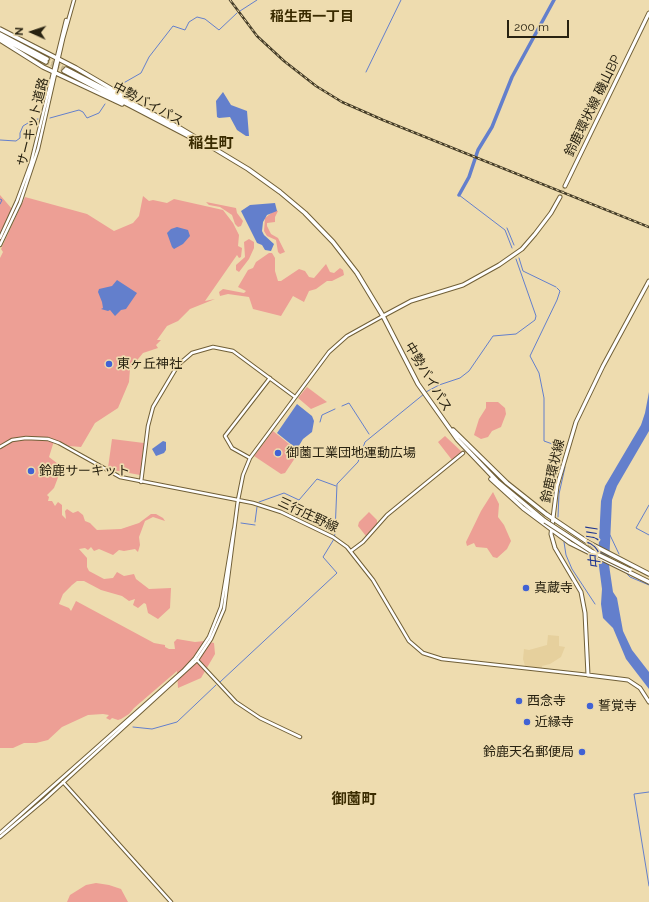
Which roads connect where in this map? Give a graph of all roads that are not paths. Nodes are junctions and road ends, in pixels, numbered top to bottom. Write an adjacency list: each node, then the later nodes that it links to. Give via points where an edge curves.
1 (73, 0): 6 (street)
2 (649, 13): 11 (main road, 鈴鹿環状線 磯山BP)
3 (0, 30): 6 (highway)
4 (0, 34): 5 (highway, via 47,61)
5 (0, 39): 7 (highway, via 30,60)
6 (57, 58): 7 (street); 8 (highway)
7 (54, 72): 9 (highway); 13 (street, サーキット道路, via 31,163); 14 (street, サーキット道路, via 38,150 20,203)
8 (134, 104): 9 (highway, 中勢バイパス, via 65,70); 10 (highway, 中勢バイパス)
9 (158, 120): 10 (highway, 中勢バイパス)
10 (222, 154): 16 (highway, 中勢バイパス, via 259,176 316,224 341,251)
11 (565, 186)
12 (560, 197): 16 (main road, via 551,213 522,249 499,266 463,285 411,301)
13 (0, 238)
14 (0, 245)
15 (649, 281): 26 (main road, 鈴鹿環状線, via 576,422 557,486)
16 (383, 316): 18 (street, via 335,345); 19 (highway, 中勢バイパス, via 409,368)
17 (270, 378): 18 (street); 22 (street, via 226,436 232,448); 23 (street, via 239,355 225,349 204,348 184,359 153,407)
18 (295, 397): 22 (street)
19 (439, 414): 24 (highway, 中勢バイパス, via 457,439); 26 (highway, via 457,435 507,482)
20 (0, 447): 23 (street, 三行庄野線, via 30,437 48,439 117,476)
21 (463, 453): 28 (street, via 387,515 363,542)
22 (250, 458): 25 (street, via 243,475)
23 (141, 482): 25 (street, 三行庄野線)
24 (497, 483): 27 (highway); 30 (highway, bridge, via 557,530)
25 (238, 500): 28 (street, 三行庄野線, via 281,512 334,537); 31 (street, via 221,607 209,638)
26 (553, 519): 27 (main road, 鈴鹿環状線); 29 (highway, via 582,538)
27 (552, 530): 30 (highway, bridge, via 590,554); 32 (main road, 鈴鹿環状線, via 555,548 583,597)
28 (351, 551): 32 (street, 三行庄野線, via 373,580 409,640 423,653 442,659)
29 (649, 574)
30 (649, 581)
31 (196, 659): 34 (street, via 236,702 260,718); 35 (street)
32 (588, 675): 33 (main road, via 628,680 640,688)
33 (649, 702)
34 (300, 737)
35 (62, 781): 36 (street); 37 (street); 38 (street)
36 (0, 833)
37 (0, 837)
38 (170, 902)

